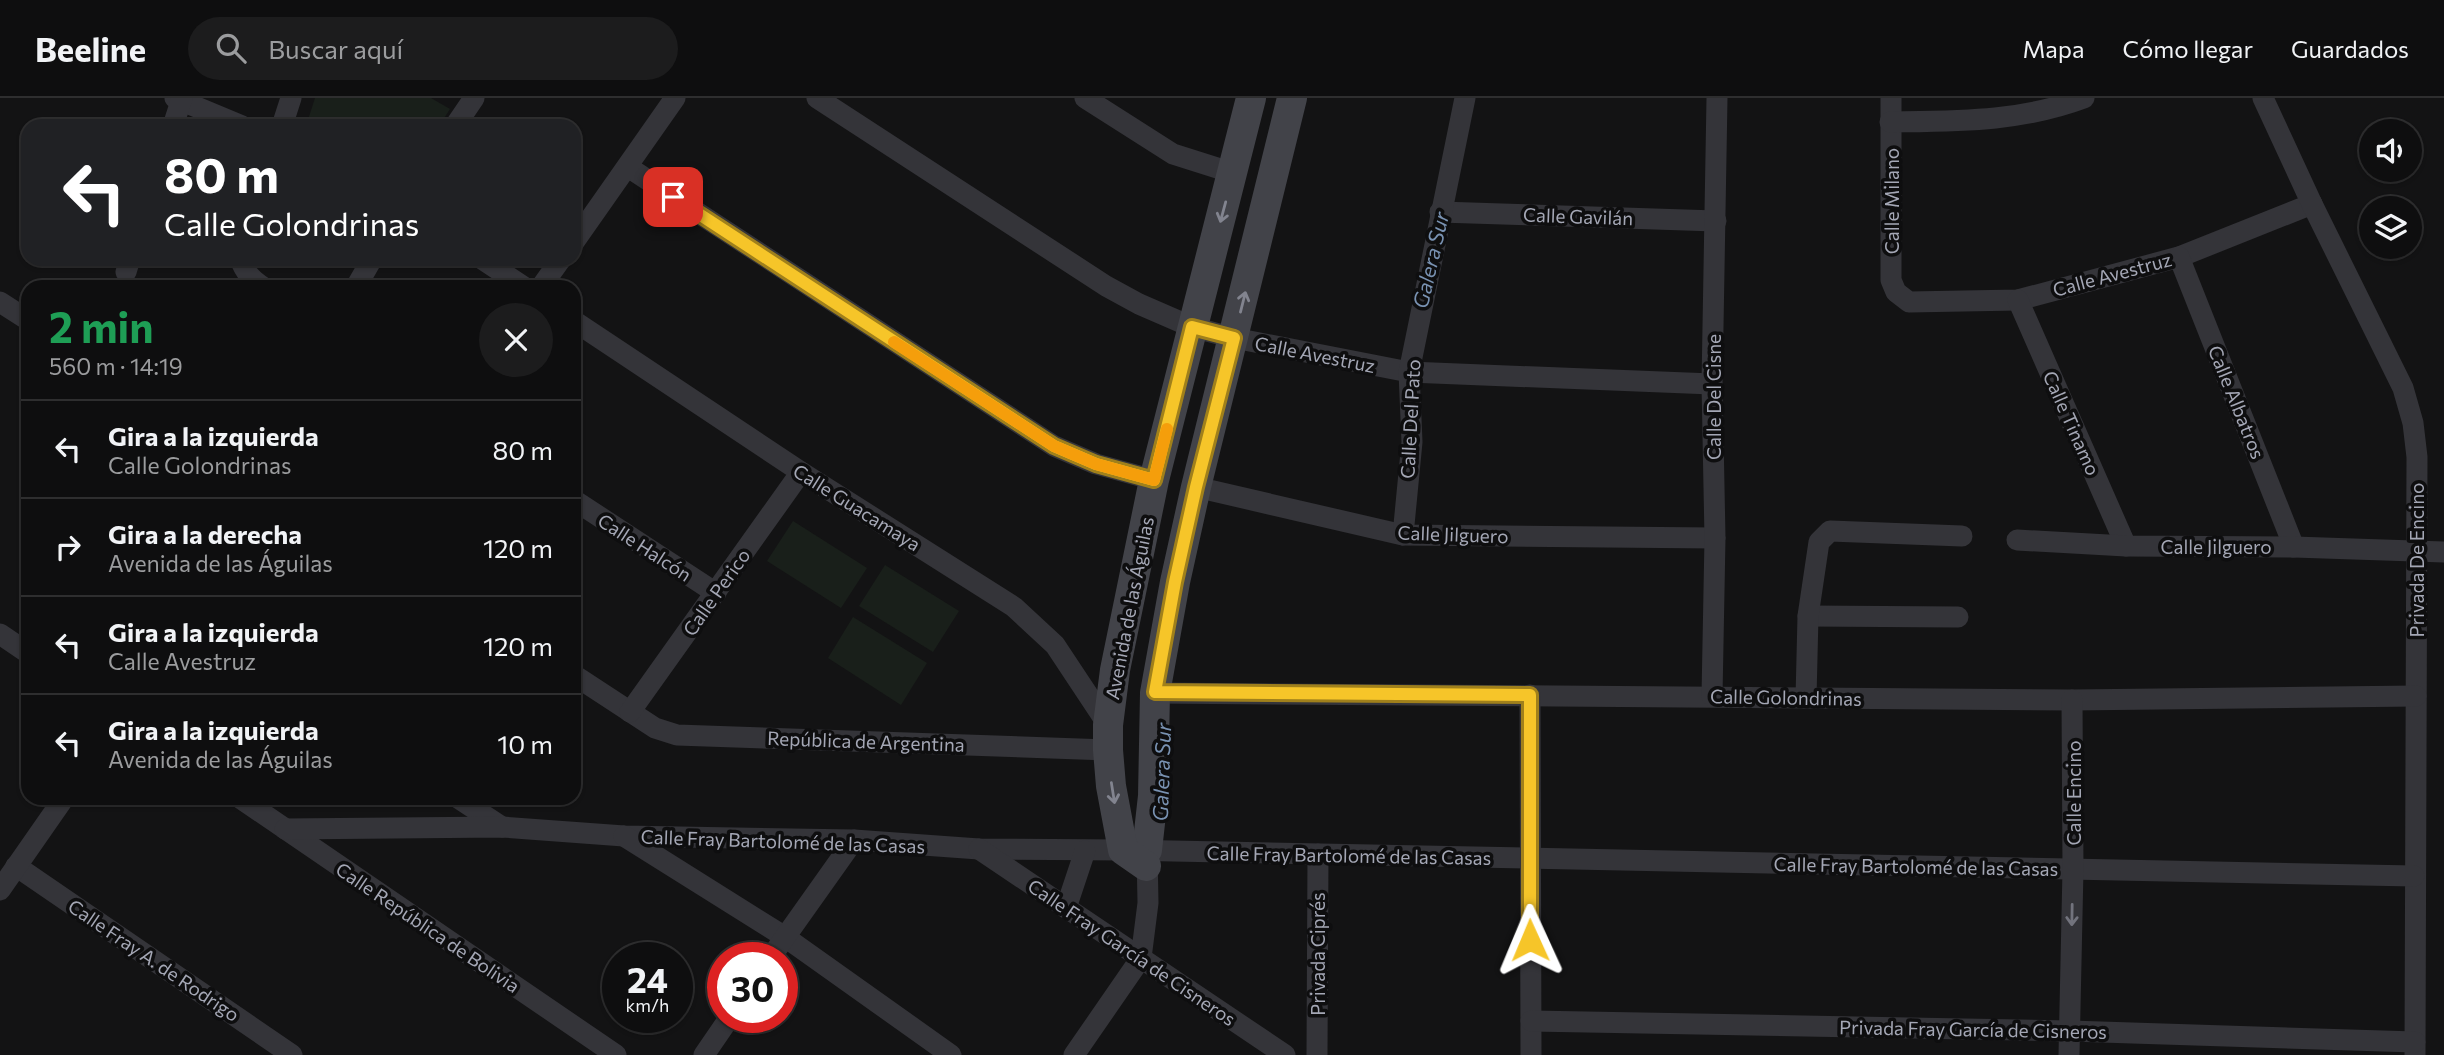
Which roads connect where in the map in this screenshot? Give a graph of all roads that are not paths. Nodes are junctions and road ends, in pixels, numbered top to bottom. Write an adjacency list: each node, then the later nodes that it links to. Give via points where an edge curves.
1 (291, 98): 16 (street)
2 (474, 98): 17 (street)
3 (675, 98): 19 (street)
4 (817, 98): 33 (street, Calle Avestruz, via 1105,286)
5 (1085, 98): 20 (street, via 1166,150)
6 (1251, 98): 20 (street, Avenida de las Águilas)
7 (1293, 98): 34 (street, one-way to 7)
8 (1465, 98): 22 (street, Calle Del Pato)
9 (1717, 98): 23 (street, Calle Del Cisne)
10 (1891, 98): 18 (street, Calle Milano)
11 (2084, 98): 18 (street, via 2018,117)
12 (2263, 98): 21 (street, Privada De Encino)
13 (179, 99): 14 (street); 15 (street)
14 (175, 119)
15 (226, 119)
16 (284, 119)
17 (460, 119)
18 (1891, 122): 28 (street, Calle Milano, via 1891,280)
19 (628, 167): 24 (street); 38 (street, via 1054,446 1096,464)
20 (1233, 173): 33 (street, Avenida de las Águilas, one-way to 33)
21 (2312, 204): 25 (street, Calle Avestruz); 47 (street, Privada De Encino, via 2403,388 2417,457)
22 (1440, 212): 23 (street, Calle Gavilán); 35 (street, Calle Del Pato)
23 (1716, 221): 36 (street, Calle Del Cisne)
24 (581, 232)
25 (2179, 257): 29 (street, Calle Avestruz); 46 (street, Calle Albatros)
26 (492, 266): 27 (street)
27 (514, 280)
28 (1903, 299): 29 (street, Calle Avestruz, via 1916,304)
29 (2018, 300): 45 (street, Calle Tinamo)
30 (0, 302): 31 (street)
31 (21, 316)
32 (581, 326): 37 (street, Calle Guacamaya)
33 (1192, 327): 34 (street, Calle Avestruz); 38 (street, Avenida de las Águilas)
34 (1234, 338): 35 (street, Calle Avestruz); 39 (street)
35 (1409, 372): 36 (street, Calle Avestruz); 41 (street, Calle Del Pato, via 1412,442)
36 (1712, 384): 43 (street, Calle Del Cisne)
37 (801, 472): 49 (street, Calle Perico); 62 (street, Calle Guacamaya, via 1014,607 1055,645)
38 (1154, 480): 62 (street, Avenida de las Águilas, via 1115,670)
39 (1196, 487): 41 (street, Calle Jilguero); 55 (street)
40 (581, 505): 49 (street, Calle Halcón)
41 (1403, 535): 43 (street, Calle Jilguero)
42 (1962, 536): 50 (street, via 1830,531 1819,542)
43 (1714, 538): 57 (street, Calle Del Cisne)
44 (2017, 540): 45 (street, Calle Jilguero)
45 (2126, 546): 46 (street, Calle Jilguero)
46 (2294, 547): 47 (street, Calle Jilguero)
47 (2415, 552): 48 (street, Calle Jilguero); 58 (street, Privada De Encino)
48 (2444, 552)
49 (716, 593): 61 (street, Calle Perico)
50 (1808, 616): 51 (street); 59 (street)
51 (1958, 617)
52 (0, 634): 53 (street)
53 (21, 648)
54 (581, 680): 61 (street, República de Argentina)
55 (1155, 692): 56 (street, Calle Golondrinas); 73 (street, via 1153,796)
56 (1530, 695): 57 (street, Calle Golondrinas); 74 (street)
57 (1712, 696): 59 (street, Calle Golondrinas)
58 (2416, 696): 60 (street, Calle Golondrinas); 77 (street, Privada De Encino)
59 (1806, 698): 60 (street, Calle Golondrinas)
60 (2072, 700): 76 (street, Calle Encino)
61 (630, 712): 62 (street, República de Argentina, via 677,735)
62 (1108, 738): 73 (street, Avenida de las Águilas, one-way to 73, via 1111,786)
63 (59, 805): 75 (street)
64 (250, 805): 67 (street, Calle República de Bolivia)
65 (469, 805): 66 (street)
66 (502, 827): 67 (street, Calle Fray Bartolomé de las Casas); 68 (street, Calle Fray Bartolomé de las Casas)
67 (285, 829): 88 (street, Calle República de Bolivia)
68 (624, 836): 69 (street, Calle Fray Bartolomé de las Casas); 80 (street)
69 (854, 840): 70 (street, Calle Fray Bartolomé de las Casas); 80 (street)
70 (979, 849): 71 (street, Calle Fray Bartolomé de las Casas); 79 (street, Calle Fray García de Cisneros)
71 (1085, 851): 73 (street, Calle Fray Bartolomé de las Casas); 79 (street)
72 (1318, 854): 73 (street, Calle Fray Bartolomé de las Casas); 74 (street, Calle Fray Bartolomé de las Casas); 93 (street, Privada Ciprés)
73 (1139, 855): 82 (street, via 1148,903)
74 (1529, 859): 76 (street, Calle Fray Bartolomé de las Casas); 83 (street)
75 (16, 866): 78 (street); 87 (street, Calle Fray A. de Rodrigo)
76 (2073, 869): 77 (street, Calle Fray Bartolomé de las Casas); 84 (street, Calle Encino, one-way to 84)
77 (2414, 876): 86 (street, Privada De Encino)
78 (0, 890)
79 (1066, 908): 82 (street, Calle Fray García de Cisneros)
80 (785, 937): 81 (street); 90 (street)
81 (782, 942)
82 (1141, 958): 91 (street); 92 (street, Calle Fray García de Cisneros)
83 (1531, 1021): 84 (street, Privada Fray García de Cisneros); 94 (street)
84 (2070, 1031): 86 (street, Privada Fray García de Cisneros); 95 (street, Calle Encino)
85 (719, 1033): 89 (street)
86 (2415, 1048)
87 (292, 1055)
88 (616, 1055)
89 (704, 1055)
90 (951, 1055)
91 (1074, 1055)
92 (1285, 1055)
93 (1317, 1055)
94 (1531, 1055)
95 (2069, 1055)

